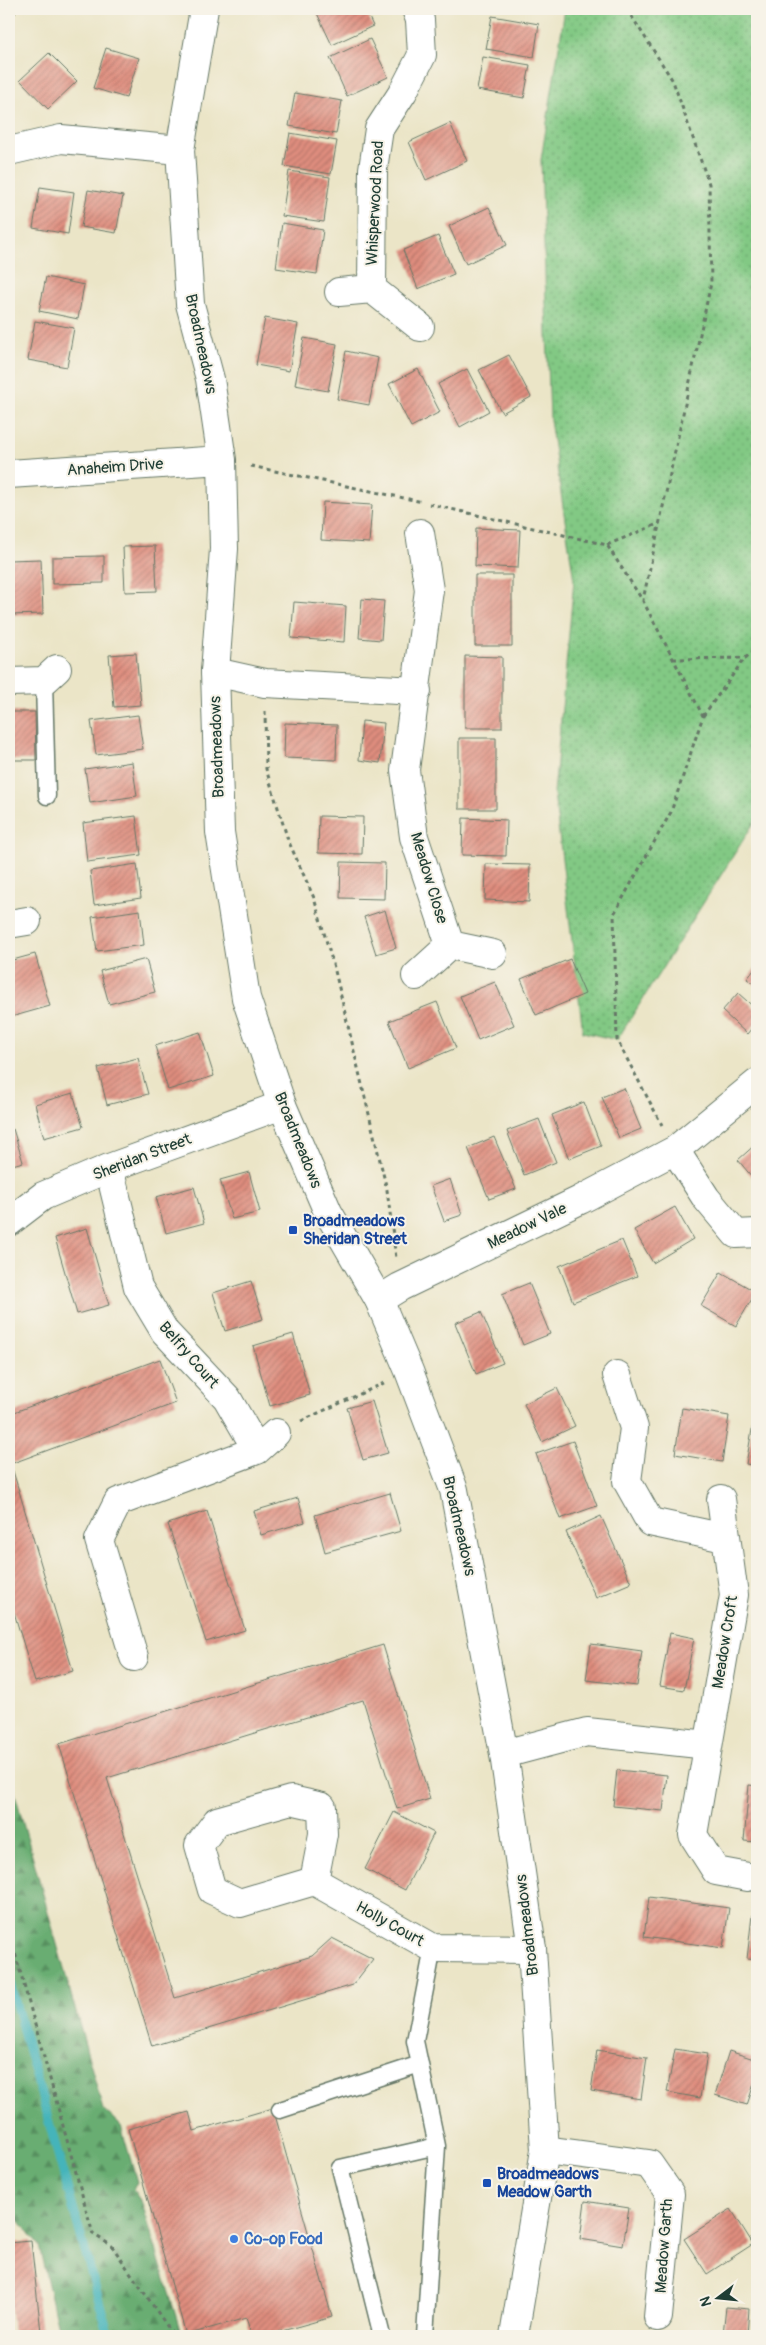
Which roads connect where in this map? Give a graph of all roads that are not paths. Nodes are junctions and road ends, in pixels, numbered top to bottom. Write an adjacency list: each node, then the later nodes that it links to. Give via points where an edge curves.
1 (204, 9): 3 (street, Broadmeadows)
2 (416, 9): 5 (street, Whisperwood Road, via 420,20 422,55 379,129 373,169)
3 (180, 150): 4 (street, via 61,139); 8 (street, Broadmeadows, via 190,304 210,378)
4 (9, 151)
5 (372, 289): 6 (street, Whisperwood Road); 7 (street, Whisperwood Road)
6 (339, 292)
7 (420, 328)
8 (222, 460): 9 (street, Anaheim Drive); 11 (street, Broadmeadows, via 224,550)
9 (9, 474)
10 (420, 533): 14 (street, Meadow Close, via 429,590)
11 (215, 672): 14 (street, via 265,683); 20 (street, Broadmeadows, via 220,832 233,920 246,998)
12 (50, 675): 13 (street); 15 (lane)
13 (9, 682)
14 (417, 691): 16 (street, Meadow Close, via 406,770 414,836)
15 (46, 796)
16 (450, 945): 17 (street, Meadow Close); 18 (street, Meadow Close)
17 (494, 954)
18 (416, 976)
19 (757, 1083): 21 (street, Meadow Vale)
20 (282, 1105): 22 (street, Sheridan Street); 25 (street, Broadmeadows, via 328,1212)
21 (675, 1150): 24 (street, via 706,1198 736,1234); 25 (street, Meadow Vale)
22 (109, 1168): 23 (street, Sheridan Street, via 44,1196); 29 (street, Belfry Court, via 138,1287 165,1332 266,1442 118,1502 99,1540)
23 (9, 1222)
24 (757, 1233)
25 (390, 1294): 31 (street, Broadmeadows, via 409,1371 454,1490)
26 (617, 1375): 28 (street, via 634,1428 627,1481 650,1522)
27 (721, 1499): 28 (street, Meadow Croft)
28 (725, 1538): 30 (street, Meadow Croft, via 734,1595)
29 (134, 1657)
30 (708, 1746): 31 (street, via 587,1732); 32 (street, Meadow Croft, via 693,1835 716,1871)
31 (504, 1754): 35 (street, Broadmeadows)
32 (748, 1877)
33 (314, 1881): 33 (street, via 240,1903 212,1890 199,1845 217,1821 291,1800 322,1807 323,1834); 34 (street, Holly Court)
34 (433, 1948): 35 (street, Holly Court); 36 (lane, via 415,2041)
35 (532, 1949): 39 (street, Broadmeadows)
36 (420, 2064): 37 (lane); 38 (lane)
37 (280, 2110)
38 (437, 2146): 41 (lane, via 340,2168); 42 (lane)
39 (545, 2150): 40 (street, Meadow Garth, via 649,2164 670,2194); 43 (street, Broadmeadows)
40 (658, 2317)
41 (382, 2336)
42 (425, 2336)
43 (514, 2336)

